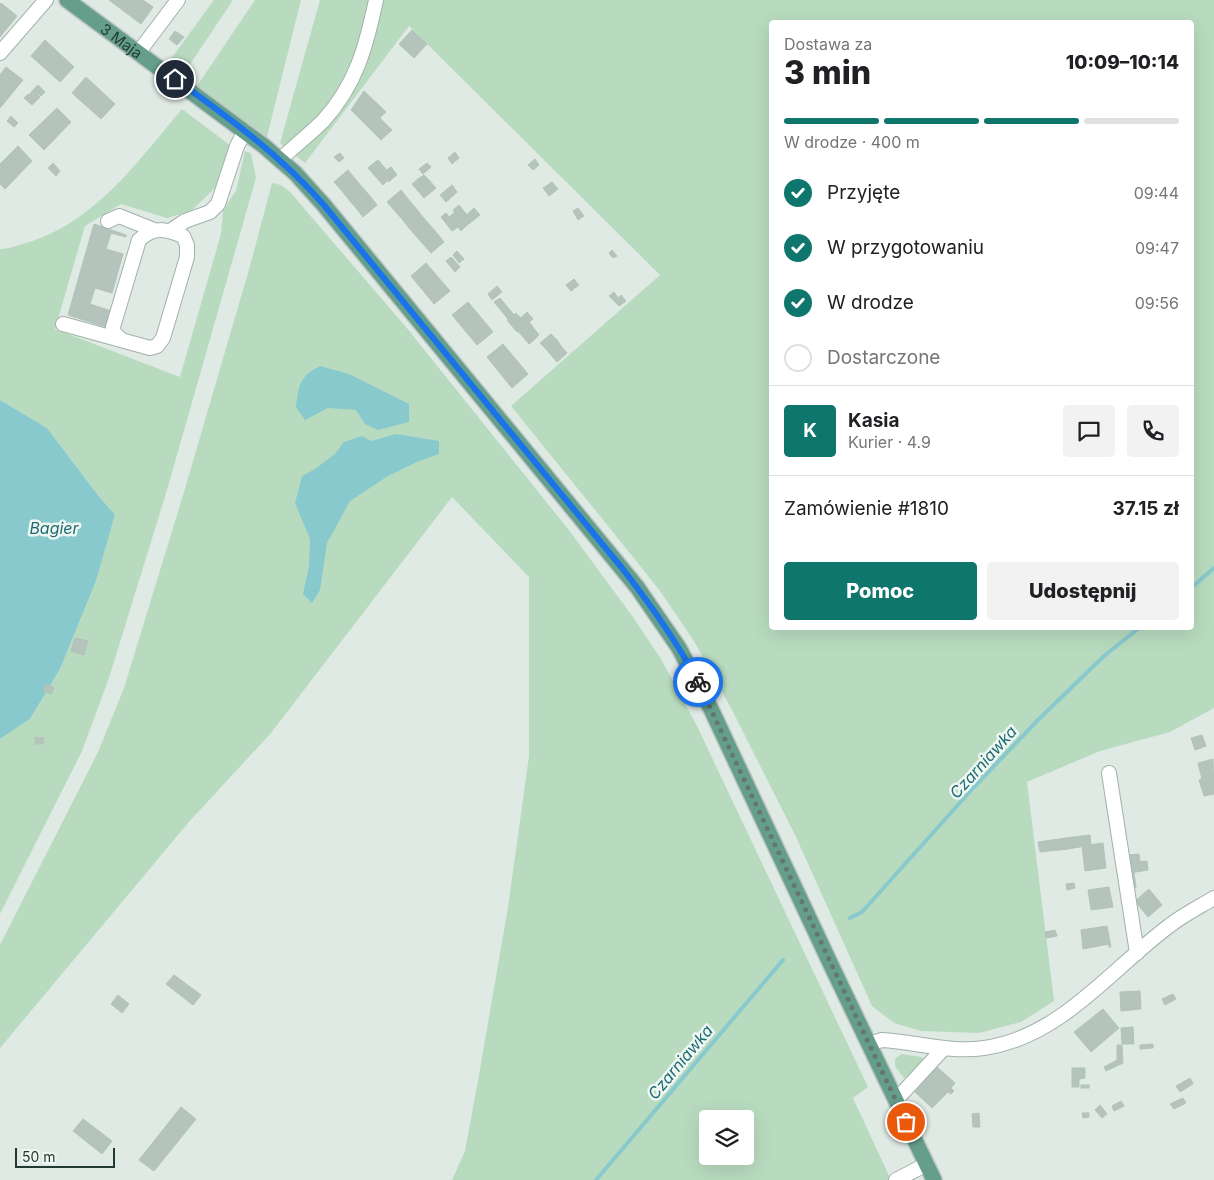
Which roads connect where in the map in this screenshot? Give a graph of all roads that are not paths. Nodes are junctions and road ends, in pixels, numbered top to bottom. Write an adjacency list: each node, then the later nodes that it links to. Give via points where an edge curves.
1 (46, 0): 5 (street)
2 (66, 0): 6 (main road, 3 Maja)
3 (178, 0): 6 (street)
4 (376, 0): 8 (street, via 364,52 352,81 326,118)
5 (0, 53)
6 (138, 53): 7 (main road, 3 Maja)
7 (245, 131): 8 (main road, 3 Maja); 11 (street, via 218,204 210,212)
8 (280, 160): 17 (main road, 3 Maja, via 323,204 581,517 654,611 705,696)
9 (108, 221): 10 (street, via 119,216)
10 (154, 230): 11 (street); 13 (street, via 139,240 113,326 114,333)
11 (170, 231): 13 (street, via 182,236 187,245 187,256 163,338 157,346 150,348)
12 (63, 324): 13 (street)
13 (122, 340)
14 (1108, 772): 16 (street)
15 (1214, 898): 16 (street, via 1169,926)
16 (1137, 953): 18 (street, via 1047,1026 985,1048)
17 (869, 1044): 18 (street, via 882,1040); 19 (main road, 3 Maja)
18 (944, 1048): 19 (street)
19 (896, 1100): 20 (main road, 3 Maja)
20 (927, 1164): 21 (street); 22 (main road, 3 Maja)
21 (896, 1180)
22 (934, 1180)

